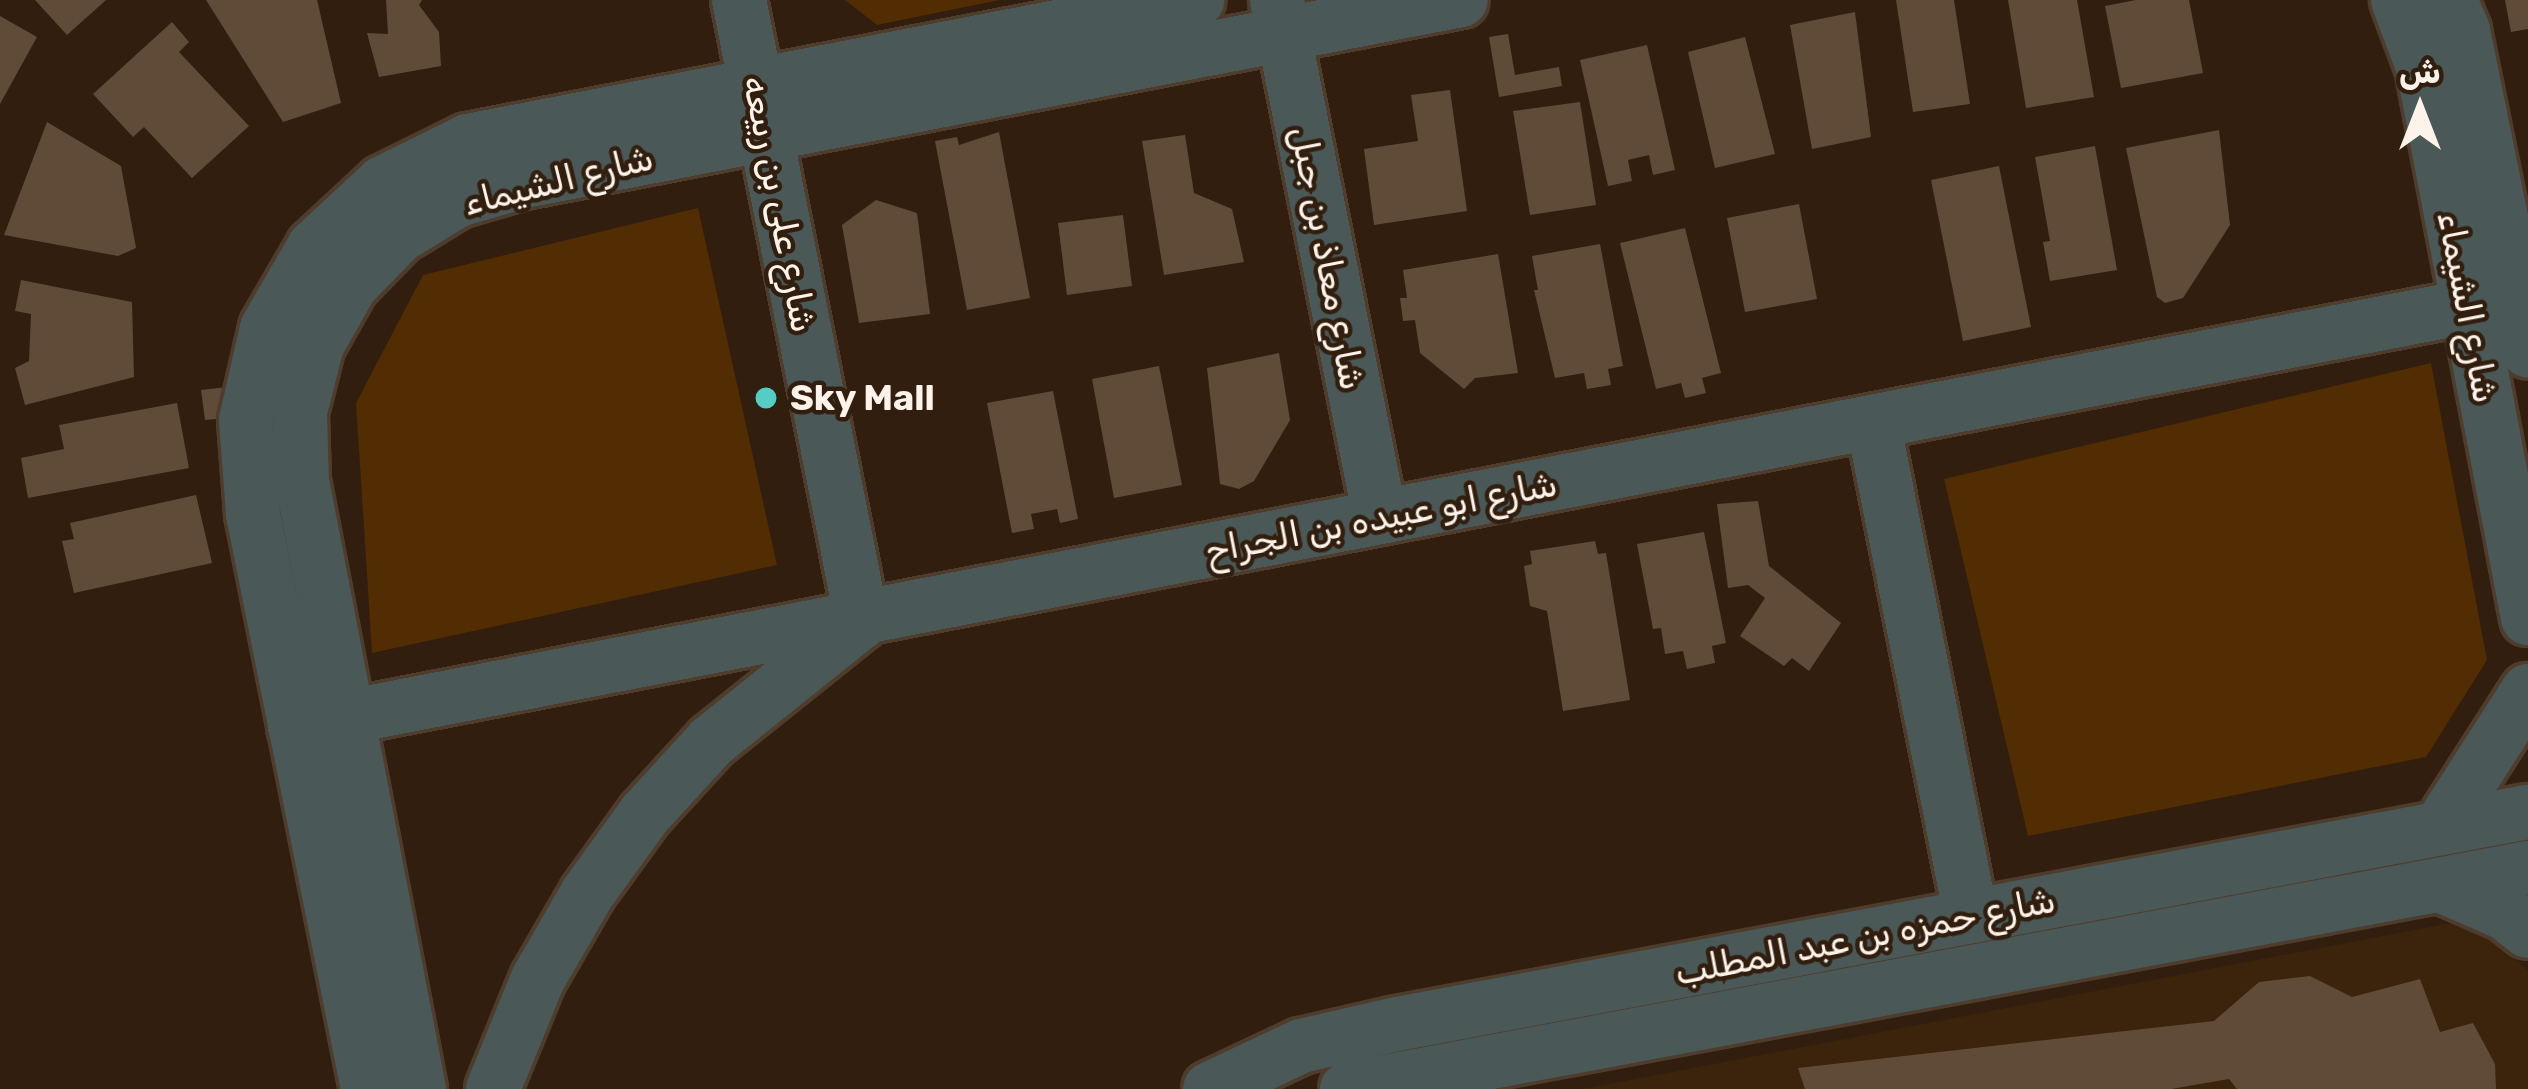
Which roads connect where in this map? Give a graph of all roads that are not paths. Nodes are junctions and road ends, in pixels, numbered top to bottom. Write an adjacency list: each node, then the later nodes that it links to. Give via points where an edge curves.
1 (739, 0): 7 (street, شارع على بن ربيعه)
2 (1197, 0): 7 (street, شارع الشيماء)
3 (1461, 0): 6 (street, شارع الشيماء)
4 (2398, 0): 8 (street, شارع الشيماء)
5 (2450, 0): 8 (street, شارع الشيماء, via 2463,31)
6 (1280, 17): 7 (street, شارع الشيماء); 11 (street, شارع معاذ بن جبل)
7 (761, 110): 13 (street, شارع على بن ربيعه); 15 (street, شارع الشيماء, via 458,200 399,236 351,285 317,345 300,412)
8 (2504, 300): 9 (street, شارع الشيماء); 10 (street, شارع ابو عبيده بن الجراح); 12 (street, شارع الشيماء)
9 (2528, 350)
10 (1873, 422): 11 (street, شارع ابو عبيده بن الجراح); 20 (street)
11 (1380, 517): 13 (street, شارع ابو عبيده بن الجراح)
12 (2528, 618)
13 (862, 621): 15 (street, شارع ابو عبيده بن الجراح); 24 (street, via 712,741 645,814 538,979)
14 (2528, 691): 17 (street)
15 (321, 722): 22 (street, شارع الشيماء); 23 (street, شارع الشيماء)
16 (2528, 812): 17 (street, شارع حمزه بن عبد المطلب)
17 (2440, 828): 20 (street, شارع حمزه بن عبد المطلب)
18 (2528, 868): 19 (street, شارع حمزه بن عبد المطلب)
19 (2440, 885): 21 (street); 26 (street, شارع حمزه بن عبد المطلب)
20 (1971, 916): 25 (street, شارع حمزه بن عبد المطلب, via 1300,1046)
21 (2528, 931)
22 (368, 1089)
23 (419, 1089)
24 (493, 1089)
25 (1210, 1089)
26 (1347, 1089)

